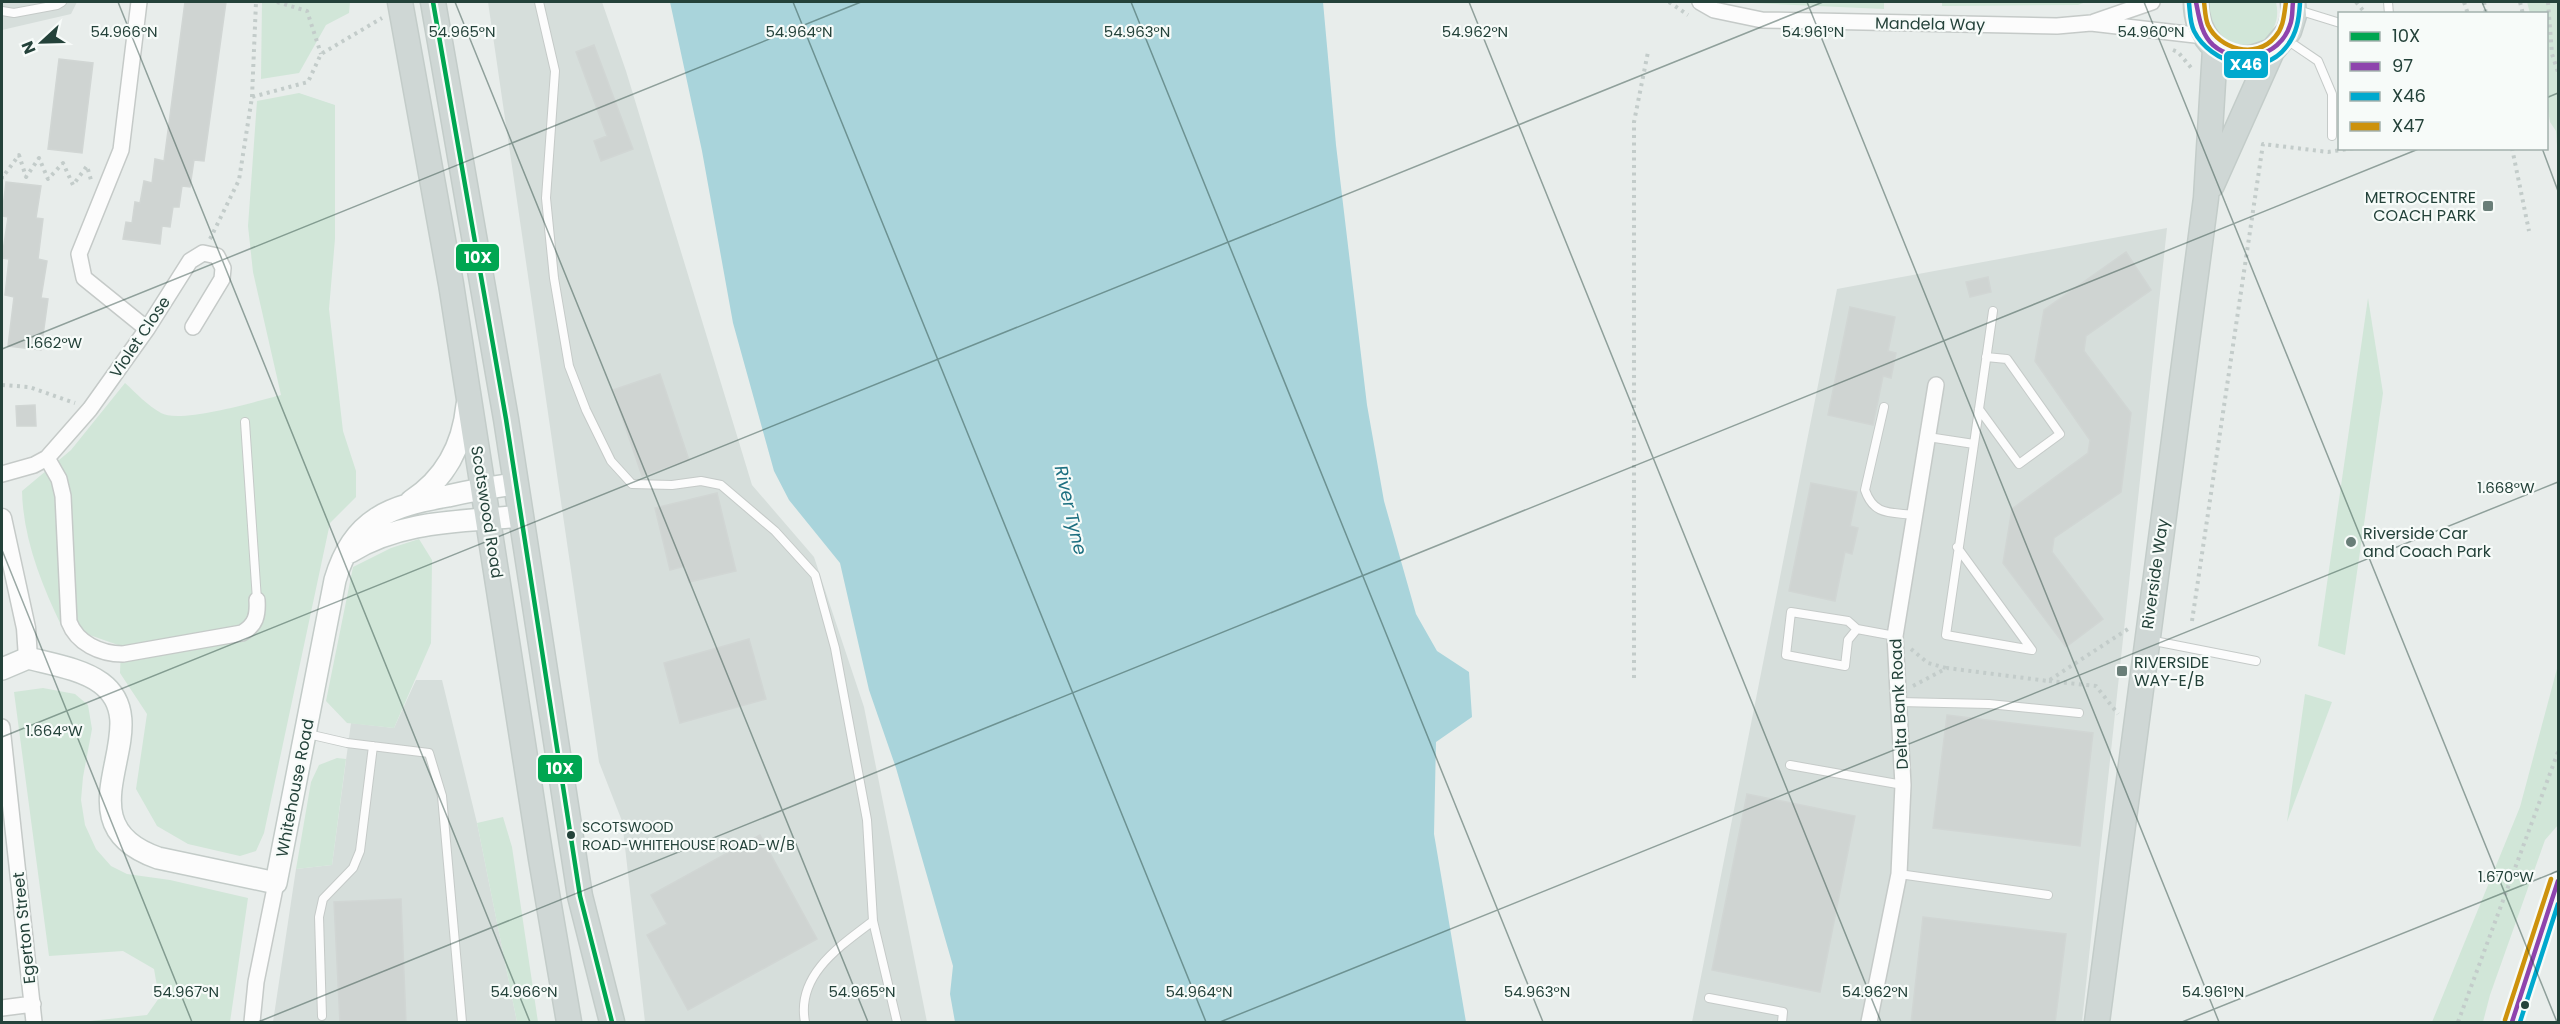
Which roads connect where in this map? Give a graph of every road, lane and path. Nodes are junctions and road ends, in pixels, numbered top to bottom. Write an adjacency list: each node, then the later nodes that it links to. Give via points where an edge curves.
1 (62, 2): 14 (lane, via 14,13)
2 (139, 2): 29 (street, via 122,150)
3 (256, 2): 25 (path)
4 (277, 2): 22 (path, via 307,11)
5 (433, 2): 49 (main road, Scotswood Road)
6 (540, 2): 84 (lane, via 555,71 546,198 569,366 611,462 632,484 701,481 721,485 775,531 815,575 835,648 867,820)
7 (1669, 2): 15 (path)
8 (1700, 2): 17 (street, Mandela Way, via 1714,10 1762,20 2057,26)
9 (2152, 2): 17 (street, Mandela Way)
10 (2196, 2): 18 (main road, via 2196,17)
11 (2548, 2): 23 (path, via 2552,54)
12 (2294, 5): 16 (lane); 19 (main road, via 2294,15)
13 (392, 9): 22 (path); 40 (main road, Scotswood Road, via 430,159)
14 (2, 11)
15 (1693, 18)
16 (2338, 22)
17 (2091, 23): 18 (street, Mandela Way)
18 (2209, 42): 19 (main road, via 2233,57 2251,58); 31 (main road)
19 (2278, 45): 26 (lane, via 2318,61 2332,94); 31 (main road)
20 (2167, 48): 24 (path, via 2178,52 2193,69)
21 (1648, 52): 67 (path, via 1634,122)
22 (321, 54): 25 (path, via 308,82)
23 (2559, 72)
24 (2194, 79)
25 (252, 97): 33 (path, via 240,180)
26 (2332, 136)
27 (2341, 150): 59 (path, via 2263,144)
28 (2512, 150): 32 (path)
29 (114, 168): 30 (path, via 93,186 87,166 73,185 63,163 48,179 39,158 26,177 19,155); 36 (street, via 79,260 89,283)
30 (2, 176)
31 (2206, 198): 61 (main road, Riverside Way)
32 (2529, 231)
33 (203, 253): 35 (street, via 217,256 223,268 222,279); 36 (street, Violet Close, via 190,261)
34 (1993, 311): 37 (lane)
35 (192, 327)
36 (147, 329): 42 (street, Violet Close)
37 (1986, 357): 43 (lane); 43 (lane, via 2007,359 2060,434 2019,464)
38 (2, 385): 42 (path, via 29,387)
39 (1936, 385): 45 (street, Delta Bank Road)
40 (468, 391): 50 (main road, Scotswood Road); 51 (main road, via 459,445 445,470)
41 (1884, 407): 52 (lane, via 1865,490 1869,503 1879,511)
42 (90, 409): 47 (street, Violet Close)
43 (1979, 409): 46 (lane)
44 (245, 422): 58 (lane)
45 (1928, 437): 46 (lane); 52 (street, Delta Bank Road)
46 (1974, 444): 56 (lane)
47 (47, 458): 48 (street, Violet Close); 58 (street, via 63,496 69,622 88,645 123,654 243,633 256,618)
48 (2, 474)
49 (515, 484): 50 (main road, Whitehouse Road); 53 (main road, Scotswood Road)
50 (483, 489): 51 (main road, Whitehouse Road); 55 (main road, Scotswood Road)
51 (408, 503): 57 (main road, Whitehouse Road, via 369,523)
52 (1915, 515): 62 (street, Delta Bank Road)
53 (520, 516): 55 (main road); 93 (main road, Scotswood Road, via 580,896)
54 (2, 518): 63 (street, via 26,628)
55 (488, 519): 57 (main road, via 403,528 370,540); 92 (main road, Scotswood Road)
56 (1957, 547): 56 (lane, via 1946,635 2032,650 2019,631)
57 (345, 555): 72 (main road, Whitehouse Road, via 335,580)
58 (257, 600)
59 (2192, 621)
60 (1857, 630): 60 (lane, via 1848,640 1845,666 1786,655 1791,612 1848,621); 62 (lane)
61 (2139, 633): 64 (lane); 68 (path); 73 (main road, Riverside Way)
62 (1895, 636): 65 (path, via 1928,663); 69 (street, Delta Bank Road)
63 (28, 658): 66 (main road); 82 (main road, via 91,677 112,693 122,728 110,802 113,818 130,843 142,853 158,858)
64 (2256, 661)
65 (1947, 668): 68 (path); 69 (path)
66 (2, 669)
67 (1634, 678)
68 (2048, 681): 73 (path, via 2096,686)
69 (1898, 698): 70 (lane); 78 (street, Delta Bank Road)
70 (2079, 713)
71 (2, 727): 77 (street, Egerton Street)
72 (306, 733): 74 (lane); 82 (main road, Whitehouse Road)
73 (2134, 734): 98 (main road, Riverside Way)
74 (373, 746): 88 (lane, via 360,851 353,868 323,899 319,917); 91 (lane, via 429,753 442,796)
75 (2559, 752): 99 (path)
76 (1790, 765): 78 (lane)
77 (4, 768): 79 (street, Egerton Street)
78 (1903, 785): 80 (street, Delta Bank Road)
79 (9, 854): 86 (street, Egerton Street)
80 (1899, 874): 83 (lane); 97 (street, Delta Bank Road)
81 (2559, 882): 100 (street)
82 (276, 883): 90 (street, Whitehouse Road, via 253,998)
83 (2048, 895)
84 (873, 921): 94 (lane, via 839,947 806,987); 95 (lane)
85 (1709, 998): 96 (lane, via 1783,1012)
86 (33, 1004): 87 (street); 89 (street, Egerton Street)
87 (2, 1008)
88 (322, 1016)
89 (34, 1023)
90 (252, 1023)
91 (462, 1023)
92 (569, 1023)
93 (612, 1023)
94 (805, 1023)
95 (897, 1023)
96 (1782, 1023)
97 (1869, 1023)
98 (2097, 1023)
99 (2458, 1023)
100 (2512, 1023)

